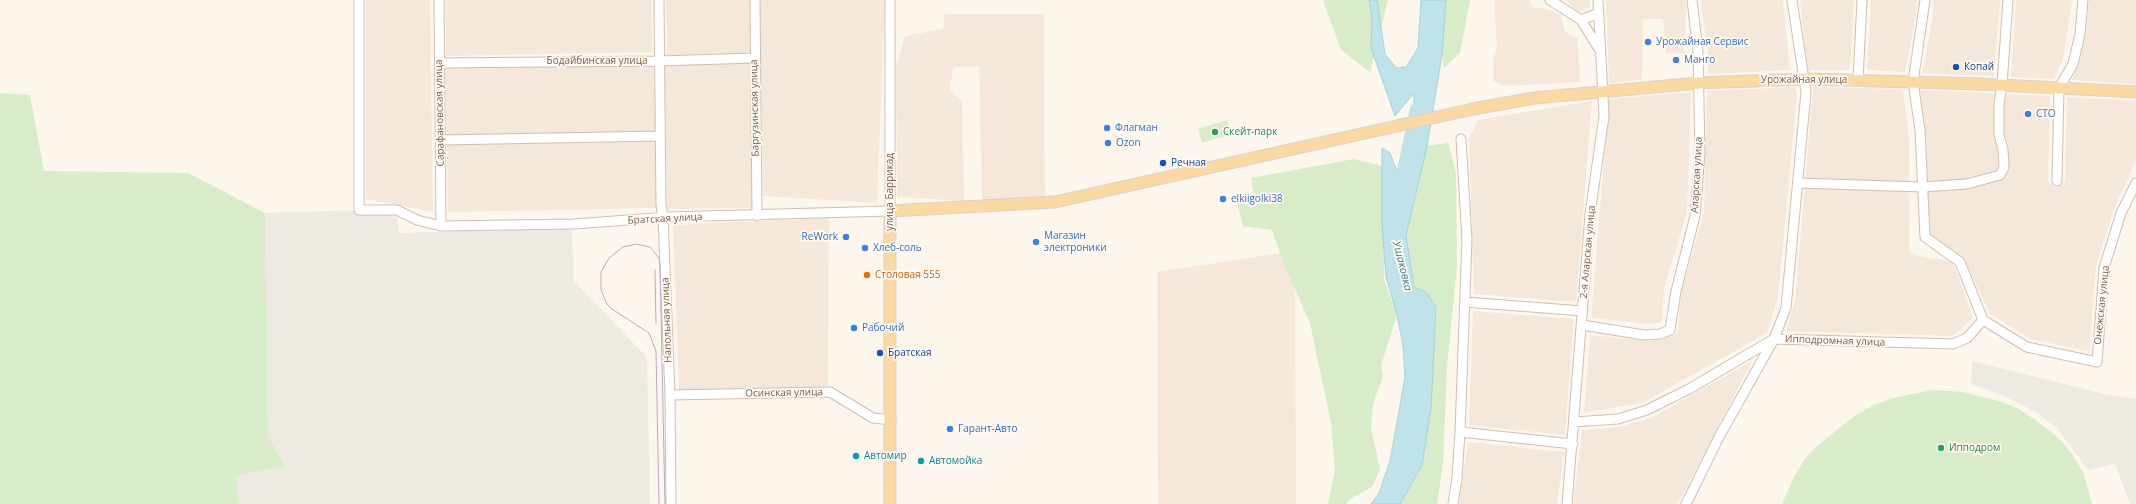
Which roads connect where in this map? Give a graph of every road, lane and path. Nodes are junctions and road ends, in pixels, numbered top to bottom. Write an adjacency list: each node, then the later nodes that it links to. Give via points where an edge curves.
1 (359, 0): 38 (street, Братская улица, via 359,210 397,210 417,220)
2 (438, 0): 19 (street, Сарафановская улица)
3 (658, 0): 18 (street, Напольная улица)
4 (755, 0): 17 (street, Баргузинская улица)
5 (890, 0): 35 (street, улица Баррикад)
6 (1550, 0): 15 (street)
7 (1598, 0): 14 (street, 2-я Аларская улица)
8 (1692, 0): 23 (street, Аларская улица)
9 (1792, 0): 20 (street)
10 (1862, 0): 21 (street)
11 (1925, 0): 22 (street)
12 (2008, 0): 24 (street)
13 (2083, 0): 25 (street, via 2080,34 2073,64)
14 (1599, 13): 15 (street); 16 (street, 2-я Аларская улица)
15 (1581, 20): 16 (street)
16 (1600, 50): 26 (street, 2-я Аларская улица)
17 (754, 58): 18 (street, Бодайбинская улица); 36 (street, Баргузинская улица)
18 (659, 61): 19 (street, Бодайбинская улица); 28 (street, Напольная улица)
19 (440, 63): 30 (street, Сарафановская улица)
20 (1805, 79): 21 (main road, Урожайная улица); 23 (main road, Урожайная улица); 33 (street)
21 (1858, 80): 22 (main road, Урожайная улица)
22 (1913, 82): 24 (main road, Урожайная улица); 34 (street, via 1920,130)
23 (1699, 83): 26 (main road, Урожайная улица); 42 (street, Аларская улица, via 1700,153 1696,216 1676,291 1670,330 1660,334 1644,335)
24 (2002, 85): 25 (main road, Урожайная улица); 34 (street, via 1998,104 2004,167 2000,176 1967,184)
25 (2059, 88): 27 (main road, Урожайная улица); 31 (street)
26 (1604, 92): 35 (main road, Урожайная улица, via 1534,98 1473,109 1055,202); 40 (street, 2-я Аларская улица, via 1602,140 1590,214)
27 (2136, 92)
28 (660, 136): 30 (street); 37 (street, Напольная улица)
29 (1461, 139): 39 (street, via 1467,240)
30 (441, 140): 38 (street, Сарафановская улица)
31 (2057, 181)
32 (2136, 182): 41 (street, Онежская улица, via 2121,212 2104,268 2096,362 2027,347)
33 (1798, 183): 34 (street); 43 (street, via 1786,308)
34 (1922, 187): 41 (street, via 1925,237 1960,262)
35 (890, 211): 36 (street, Братская улица); 45 (main road, улица Баррикад)
36 (757, 216): 37 (street, Братская улица)
37 (663, 217): 38 (street, Братская улица, via 574,224); 44 (street, Напольная улица)
38 (441, 226)
39 (1465, 302): 40 (street); 47 (street)
40 (1583, 311): 42 (street, 2-я Аларская улица)
41 (1983, 320): 43 (street, Ипподромная улица, via 1968,338 1953,344)
42 (1582, 325): 46 (street, 2-я Аларская улица)
43 (1774, 339): 46 (street, Ипподромная улица, via 1689,389 1647,410 1618,419); 53 (street, via 1719,437)
44 (670, 395): 45 (street, Осинская улица, via 830,392 873,418); 49 (street, Напольная улица)
45 (891, 420): 50 (main road, улица Баррикад)
46 (1574, 422): 48 (street, 2-я Аларская улица)
47 (1460, 432): 48 (street); 51 (street)
48 (1573, 444): 52 (street, 2-я Аларская улица)
49 (671, 504)
50 (890, 504)
51 (1453, 504)
52 (1567, 504)
53 (1686, 504)

